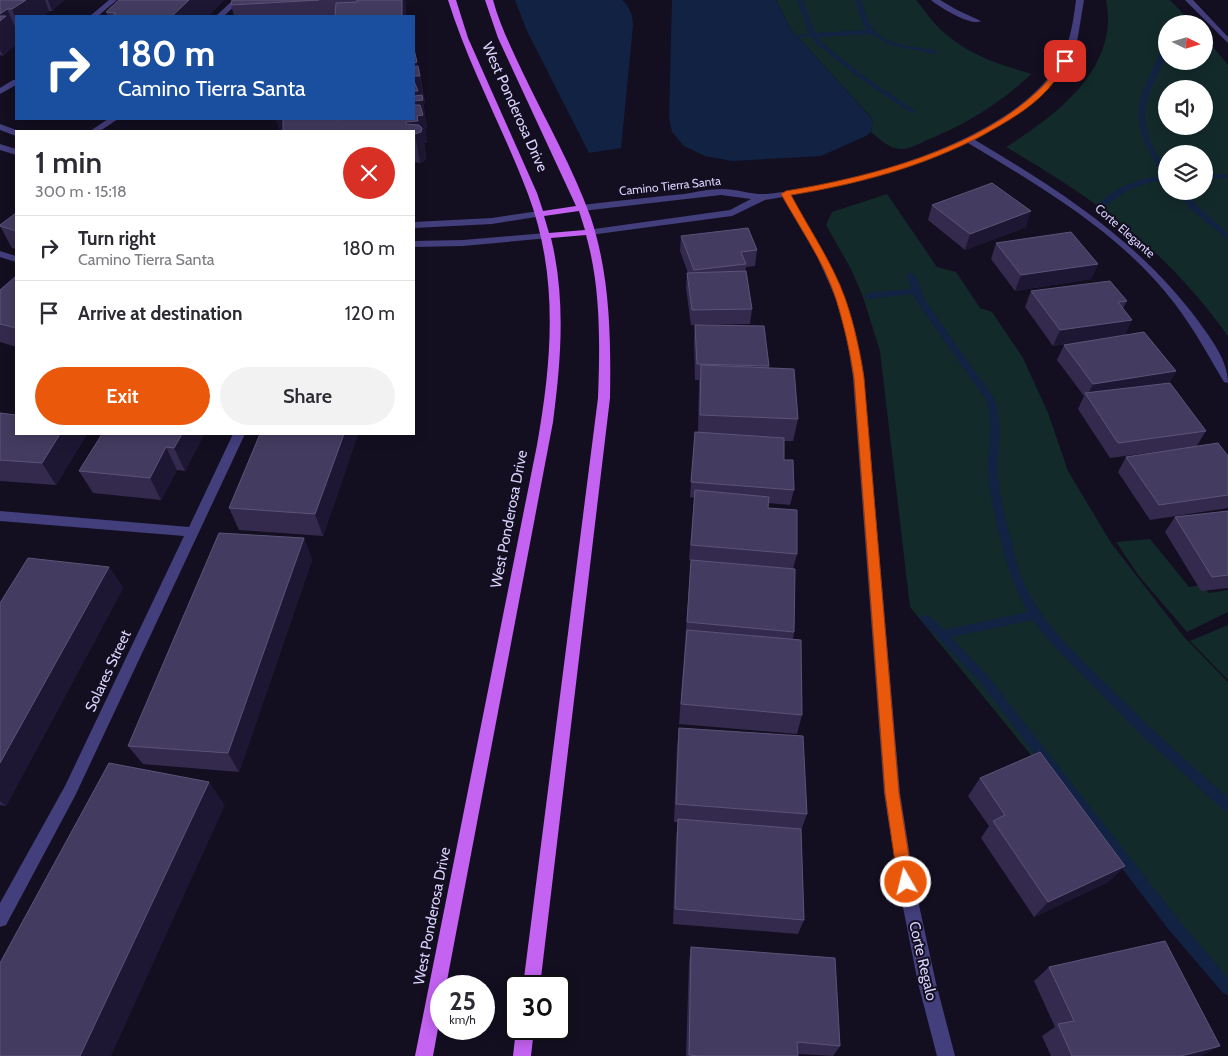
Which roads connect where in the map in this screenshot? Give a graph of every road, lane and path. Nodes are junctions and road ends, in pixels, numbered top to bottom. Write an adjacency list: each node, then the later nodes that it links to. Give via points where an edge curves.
1 (113, 0): 8 (street)
2 (237, 0): 9 (street)
3 (452, 0): 24 (main road, West Ponderosa Drive, via 464,38)
4 (489, 0): 23 (main road, West Ponderosa Drive, via 500,32)
5 (935, 0): 10 (street)
6 (1080, 0): 18 (street, Camino Tierra Santa, via 1077,35 1060,70 1027,104)
7 (1188, 0): 11 (street)
8 (95, 15)
9 (221, 15)
10 (977, 21)
11 (1228, 41)
12 (15, 83): 13 (street)
13 (0, 92)
14 (112, 120): 16 (street)
15 (0, 127): 17 (street)
16 (96, 130)
17 (15, 132)
18 (969, 140): 21 (street, Camino Tierra Santa, via 877,175); 31 (street, Corte Elegante, via 1067,199 1141,259 1187,312)
19 (0, 147): 20 (street)
20 (15, 152)
21 (786, 194): 22 (street, Camino Tierra Santa); 40 (street, Corte Regalo, via 830,274 855,351 892,793 906,882)
22 (761, 198): 23 (street, Camino Tierra Santa, via 722,192); 26 (street, Camino Tierra Santa, via 732,213)
23 (582, 208): 24 (main road); 26 (main road, West Ponderosa Drive)
24 (539, 214): 25 (street, via 492,221); 27 (main road, West Ponderosa Drive)
25 (415, 225)
26 (590, 232): 27 (main road); 36 (main road, West Ponderosa Drive, via 604,308 604,398)
27 (546, 236): 28 (street); 38 (main road, West Ponderosa Drive, via 556,303 552,394)
28 (415, 244)
29 (0, 254): 30 (street)
30 (15, 259)
31 (1228, 379)
32 (238, 435): 34 (street, Solares Street)
33 (0, 516): 34 (street)
34 (192, 532): 35 (street, Solares Street, via 70,791)
35 (0, 919)
36 (531, 975)
37 (524, 1040): 39 (main road)
38 (424, 1056)
39 (522, 1056)
40 (946, 1056)

